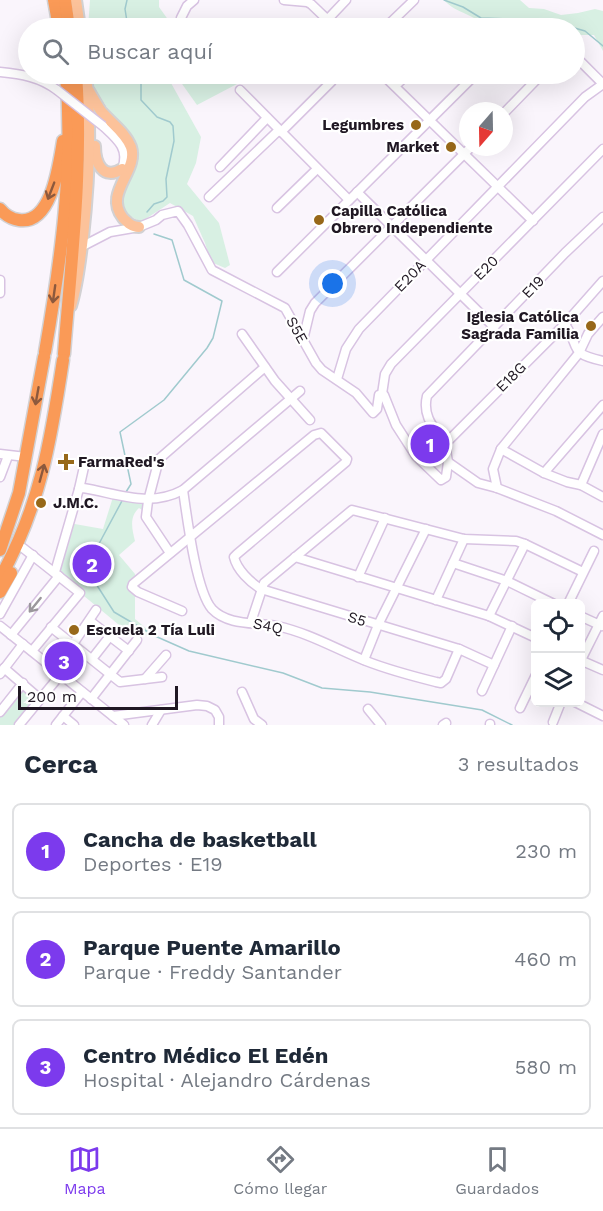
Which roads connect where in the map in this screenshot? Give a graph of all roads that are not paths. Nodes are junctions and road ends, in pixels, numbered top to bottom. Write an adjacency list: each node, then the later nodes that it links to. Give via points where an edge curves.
1 (54, 0): 8 (highway)
2 (65, 0): 9 (highway)
3 (76, 0): 10 (main road)
4 (194, 0): 11 (street)
5 (284, 0): 12 (street, via 307,2)
6 (346, 0): 13 (street)
7 (414, 0): 14 (street)
8 (57, 18)
9 (68, 18)
10 (79, 18)
11 (181, 18)
12 (325, 18)
13 (329, 18)
14 (395, 18)
15 (585, 66): 25 (street)
16 (0, 72): 17 (street, bridge)
17 (18, 74)
18 (47, 84): 40 (street, bridge, via 123,146)
19 (67, 84): 30 (highway)
20 (77, 84): 55 (highway, via 78,179)
21 (87, 84): 27 (main road)
22 (329, 84): 34 (street)
23 (466, 84): 33 (street)
24 (532, 84): 29 (street)
25 (603, 84): 42 (street, E20A, via 585,97)
26 (395, 86): 33 (street)
27 (87, 88): 32 (main road); 51 (main road, via 131,146 132,158 117,204 122,217)
28 (240, 90): 31 (street)
29 (513, 104)
30 (69, 114): 47 (highway, one-way to 47, via 55,181 44,208 34,218 22,221 12,219); 54 (highway, via 68,178)
31 (267, 118): 34 (street); 39 (street)
32 (88, 120): 40 (main road, via 94,130 99,166 112,174); 52 (main road, via 88,180)
33 (430, 122): 35 (street); 43 (street)
34 (280, 131): 41 (street); 44 (street)
35 (459, 149)
36 (603, 149): 49 (street, E20)
37 (462, 156): 50 (street)
38 (466, 156): 42 (street)
39 (220, 167)
40 (123, 169): 51 (main road, via 112,205 117,217)
41 (317, 169): 45 (street); 46 (street)
42 (498, 187): 49 (street); 53 (street, E20A)
43 (357, 192): 45 (street); 50 (street)
44 (209, 196)
45 (349, 201): 56 (street)
46 (277, 208)
47 (0, 209)
48 (603, 217): 64 (street, E19)
49 (533, 221): 60 (street, E20)
50 (392, 226): 53 (street); 66 (street, via 315,303)
51 (134, 228): 52 (street, S5E, via 110,232); 66 (street, S5E, via 178,212 212,270 281,305)
52 (81, 247): 62 (main road, via 78,285)
53 (425, 260): 60 (street); 70 (street, E20A, via 359,329 346,349)
54 (58, 267): 55 (highway); 77 (highway, one-way to 77)
55 (71, 268): 62 (highway)
56 (277, 273)
57 (603, 281): 63 (street, E18G)
58 (0, 282): 59 (street)
59 (0, 293)
60 (460, 293): 64 (street); 72 (street, E20, via 391,364)
61 (603, 317): 67 (street, via 588,334)
62 (66, 324): 78 (highway)
63 (565, 324): 67 (street); 79 (street, E18G)
64 (494, 327): 79 (street, E19, via 427,396 426,416)
65 (242, 334): 69 (street)
66 (303, 340): 70 (street, S5E, via 322,370)
67 (579, 353): 68 (street); 80 (street)
68 (603, 360)
69 (265, 367): 73 (street); 92 (street, via 159,459)
70 (337, 379): 72 (street, S5E, via 373,412)
71 (300, 391): 73 (street)
72 (382, 394): 83 (street, via 416,456 441,480 446,477)
73 (291, 399): 75 (street); 90 (street)
74 (603, 405): 85 (street)
75 (310, 420)
76 (603, 434): 87 (street)
77 (31, 436): 78 (highway, via 40,429); 82 (highway)
78 (51, 438): 95 (highway, one-way to 78)
79 (445, 444): 83 (street)
80 (501, 449): 85 (street); 88 (street, via 493,469)
81 (4, 455): 82 (street); 86 (street)
82 (26, 457): 100 (highway, via 12,520)
83 (448, 462): 88 (street, via 478,483)
84 (84, 467): 89 (street)
85 (544, 473): 87 (street)
86 (0, 477)
87 (581, 485): 91 (street)
88 (497, 488): 96 (street)
89 (79, 489): 92 (street); 107 (street)
90 (183, 490): 92 (street); 97 (street, S4Q)
91 (603, 497)
92 (147, 500): 103 (street, via 146,517)
93 (385, 518): 94 (street); 104 (street, via 352,510); 108 (street)
94 (426, 529): 98 (street); 112 (street)
95 (24, 533): 101 (highway); 109 (highway)
96 (603, 535)
97 (190, 536): 103 (street); 111 (street, S5, via 321,433 347,459 344,464 234,557 251,582); 123 (street, S4Q, via 203,593 213,610 234,621)
98 (464, 539): 99 (street); 105 (street)
99 (525, 544): 106 (street); 110 (street)
100 (0, 550)
101 (28, 551): 107 (street); 113 (highway); 119 (street)
102 (594, 551): 106 (street)
103 (170, 553): 118 (street, via 132,586)
104 (295, 557): 108 (street); 111 (street)
105 (453, 563): 110 (street); 116 (street)
106 (583, 572): 115 (street)
107 (57, 574): 128 (street, via 80,593); 129 (street, one-way to 129)
108 (358, 577): 112 (street)
109 (0, 578)
110 (507, 581): 114 (street); 120 (street)
111 (261, 589): 123 (street); 125 (street, S5)
112 (398, 589): 116 (street); 125 (street)
113 (0, 592)
114 (545, 599)
115 (570, 599)
116 (436, 600): 120 (street)
117 (96, 610): 122 (street)
118 (183, 611)
119 (0, 614)
120 (489, 616): 127 (street)
121 (585, 617): 124 (street)
122 (90, 621): 130 (street); 134 (street)
123 (251, 622): 141 (street, S4Q, via 316,639)
124 (602, 622): 138 (street)
125 (378, 625): 135 (street, S5); 141 (street)
126 (0, 626): 129 (street)
127 (512, 626): 131 (street); 143 (street)
128 (51, 627): 134 (street); 136 (street)
129 (11, 634): 133 (street)
130 (110, 636): 137 (street); 140 (street)
131 (531, 636)
132 (137, 640): 137 (street)
133 (23, 644): 136 (street); 145 (street)
134 (73, 644): 140 (street)
135 (459, 649): 141 (street, S4Q, via 441,683); 143 (street, S5)
136 (32, 651): 146 (street)
137 (129, 651): 147 (street)
138 (585, 654)
139 (166, 655): 149 (street)
140 (92, 659): 147 (street)
141 (364, 660)
142 (585, 663): 144 (street)
143 (494, 665): 152 (street)
144 (603, 670)
145 (2, 671): 150 (street)
146 (61, 674): 153 (street); 155 (street)
147 (111, 674): 149 (street, via 120,682); 156 (street)
148 (162, 677): 149 (street)
149 (145, 679)
150 (23, 683): 155 (street); 162 (street)
151 (531, 686): 159 (street)
152 (482, 691)
153 (82, 692): 156 (street); 163 (street)
154 (242, 692): 166 (street)
155 (40, 699): 168 (street)
156 (91, 699): 164 (street)
157 (559, 707): 167 (street)
158 (585, 707): 165 (street)
159 (520, 708)
160 (368, 709): 175 (street)
161 (162, 710): 164 (street); 172 (street); 173 (street, via 207,706 217,713)
162 (0, 712)
163 (63, 716): 169 (street); 170 (street)
164 (113, 716): 171 (street)
165 (603, 716)
166 (253, 722): 174 (street)
167 (553, 722)
168 (19, 725)
169 (56, 725)
170 (74, 725)
171 (123, 725)
172 (152, 725)
173 (219, 725)
174 (262, 725)
175 (381, 725)

